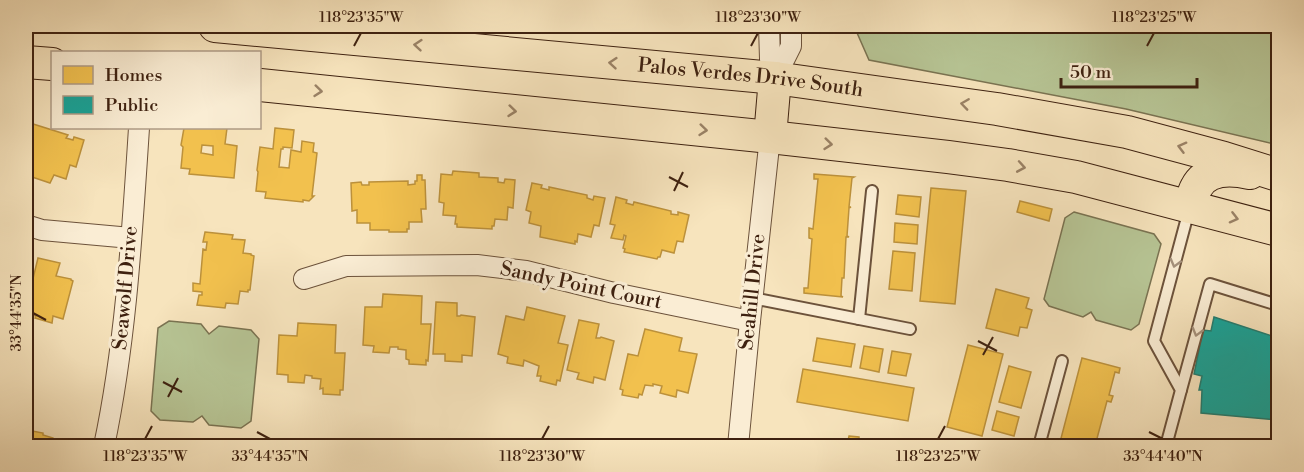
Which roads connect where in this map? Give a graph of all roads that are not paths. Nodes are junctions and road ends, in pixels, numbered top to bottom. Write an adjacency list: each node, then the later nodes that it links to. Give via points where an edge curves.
1 (215, 26): 6 (main road, Palos Verdes Drive South, one-way to 1)
2 (769, 26): 6 (street)
3 (790, 26): 6 (street, via 791,46)
4 (26, 62): 5 (main road)
5 (51, 64)
6 (775, 78): 9 (main road); 10 (main road, Palos Verdes Drive South, one-way to 6, via 1127,132 998,109)
7 (261, 85): 9 (main road, one-way to 9)
8 (140, 129): 16 (street, Seawolf Drive)
9 (770, 137): 13 (main road, one-way to 13, via 1008,165 1076,177); 18 (street, Seahill Drive)
10 (1278, 175)
11 (1278, 180): 13 (main road, via 1241,171 1217,171 1196,187)
12 (872, 191): 20 (lane)
13 (1190, 207): 15 (main road, one-way to 15); 24 (lane, one-way to 24, via 1154,341)
14 (26, 225): 16 (street)
15 (1278, 230)
16 (131, 238): 25 (street, Seawolf Drive, via 118,375)
17 (304, 279): 21 (street, Sandy Point Court, via 346,266 477,265 525,271)
18 (752, 298): 20 (lane); 21 (street, Seahill Drive)
19 (1278, 305): 24 (lane, one-way to 24, via 1210,284)
20 (860, 319): 22 (lane)
21 (750, 321): 26 (street, Seahill Drive)
22 (910, 328)
23 (1062, 360): 27 (lane)
24 (1181, 390): 28 (lane)
25 (104, 447)
26 (738, 447)
27 (1039, 447)
28 (1166, 447)

